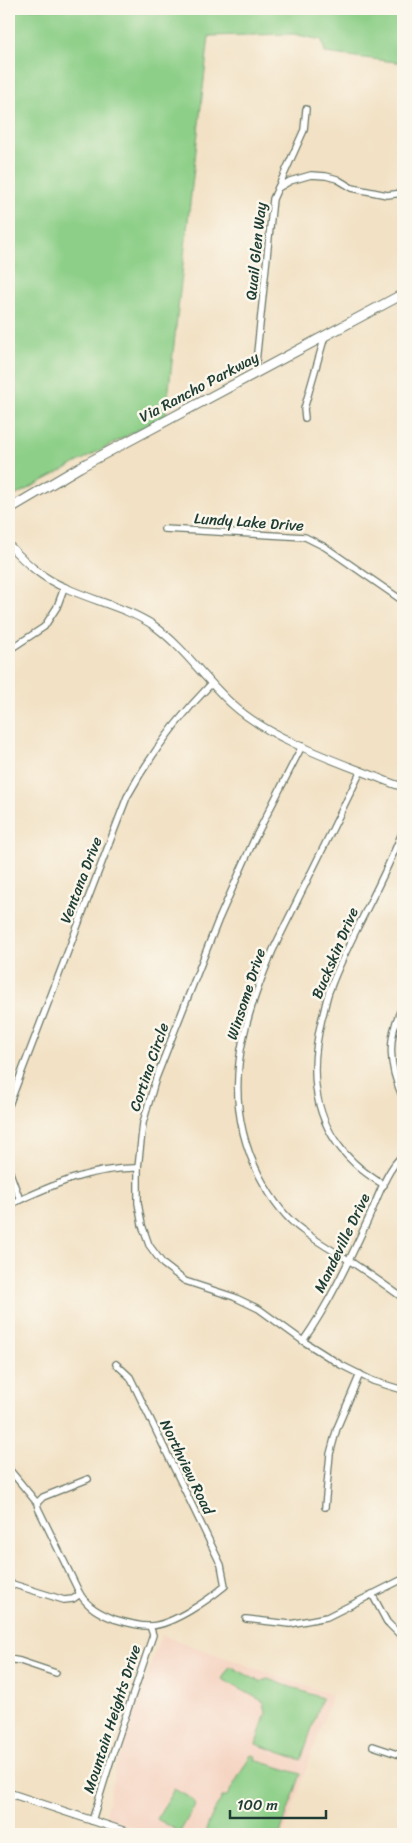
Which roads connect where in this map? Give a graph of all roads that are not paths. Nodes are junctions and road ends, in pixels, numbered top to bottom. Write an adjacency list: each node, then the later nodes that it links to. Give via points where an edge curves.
1 (306, 109): 2 (street, Quail Glen Way, via 304,130)
2 (277, 189): 3 (street, via 311,175 326,176 352,188 387,195); 6 (street, Quail Glen Way, via 273,199)
3 (403, 193)
4 (403, 294): 5 (main road, Via Rancho Parkway)
5 (325, 336): 6 (main road, Via Rancho Parkway); 7 (street, via 304,409)
6 (255, 372): 8 (main road, Via Rancho Parkway)
7 (305, 418)
8 (9, 508)
9 (164, 529): 12 (street, Lundy Lake Drive, via 305,537 325,547)
10 (9, 545): 11 (street, via 38,574)
11 (64, 588): 13 (street, via 57,608 44,627); 14 (street, via 152,625 176,644)
12 (403, 601)
13 (9, 650)
14 (210, 684): 15 (street, via 242,712); 21 (street, Ventana Drive, via 162,740 127,798)
15 (302, 746): 16 (street); 23 (street, Cortina Circle, via 253,842 163,1059 143,1123)
16 (361, 771): 17 (street); 28 (street, Winsome Drive, via 263,975 248,1018 237,1104 248,1155 266,1189 300,1230)
17 (403, 786)
18 (403, 830): 25 (street, Buckskin Drive, via 330,990 314,1065 317,1096 326,1125 338,1146 352,1162)
19 (403, 1005): 20 (street, via 391,1040 394,1071)
20 (403, 1098)
21 (9, 1105)
22 (403, 1155): 25 (street, Mandeville Drive)
23 (138, 1168): 26 (street, via 91,1172); 30 (street, Cortina Circle, via 142,1225 149,1245 163,1264 185,1281 259,1310)
24 (9, 1170): 26 (street)
25 (384, 1185): 28 (street, Mandeville Drive)
26 (20, 1200): 27 (street)
27 (9, 1205)
28 (349, 1260): 29 (street, Winsome Drive); 30 (street, Mandeville Drive, via 317,1322)
29 (403, 1298)
30 (303, 1341): 32 (street, Cortina Circle)
31 (116, 1364): 43 (street, Northview Road, via 130,1378 221,1565 225,1586 205,1602 168,1621)
32 (360, 1374): 33 (street, Cortina Circle); 37 (street, via 337,1428 330,1454)
33 (403, 1390)
34 (9, 1469): 36 (street)
35 (88, 1479): 36 (street, via 42,1496)
36 (37, 1503): 40 (street)
37 (325, 1507)
38 (403, 1579): 41 (street)
39 (9, 1583): 40 (street, via 64,1600)
40 (80, 1594): 43 (street, via 93,1609 109,1617)
41 (372, 1594): 42 (street, via 327,1616 290,1624); 44 (street, via 387,1622)
42 (246, 1619)
43 (150, 1626): 50 (street, Mountain Heights Drive, via 153,1635)
44 (403, 1638)
45 (9, 1660): 46 (street)
46 (56, 1673)
47 (373, 1746): 48 (street)
48 (403, 1756)
49 (9, 1793): 50 (street)
50 (92, 1821): 51 (street)
51 (133, 1834)

